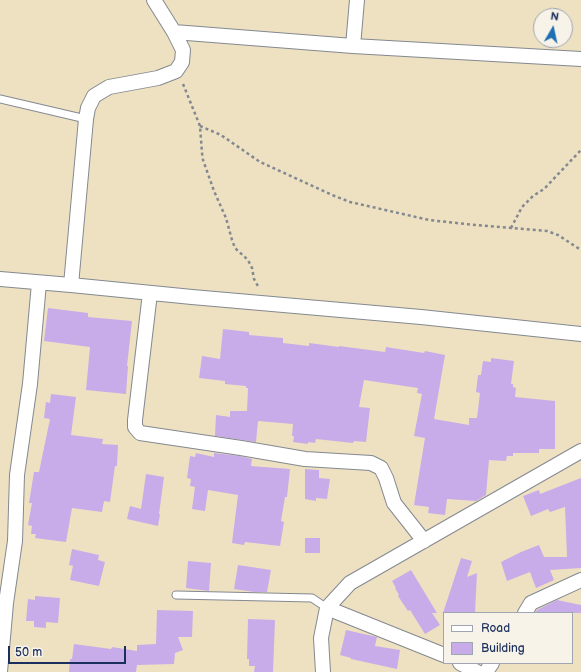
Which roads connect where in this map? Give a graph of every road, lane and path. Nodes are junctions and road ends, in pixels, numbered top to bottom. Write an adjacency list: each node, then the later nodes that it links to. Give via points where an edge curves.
1 (154, 0): 3 (street)
2 (357, 0): 4 (street)
3 (174, 32): 4 (street); 6 (street, via 183,50 182,62)
4 (353, 46): 5 (street)
5 (581, 59)
6 (176, 71): 8 (street, via 158,78 110,87 94,96); 9 (path)
7 (0, 99): 8 (lane)
8 (86, 119): 15 (street)
9 (200, 126): 11 (path, via 221,135 260,162 350,202 430,220); 17 (path, via 203,160 235,248 248,260 254,279)
10 (581, 150): 11 (path, via 544,189 522,207)
11 (511, 228): 12 (path, via 547,231)
12 (581, 250)
13 (0, 280): 14 (street)
14 (39, 283): 15 (street); 27 (street, via 30,384 17,475 15,541)
15 (72, 285): 16 (street)
16 (150, 293): 17 (street); 20 (street, via 135,420 140,433 305,459 371,462 381,468 394,503)
17 (270, 304): 18 (street)
18 (581, 334)
19 (581, 451): 20 (street)
20 (424, 541): 23 (street, via 350,583)
21 (581, 580): 24 (street, via 531,603)
22 (176, 594): 23 (lane, via 312,598)
23 (327, 608): 25 (street); 28 (street, via 321,638)
24 (526, 612)
25 (443, 655)
26 (462, 664): 29 (street)
27 (0, 672)
28 (323, 672)
29 (476, 672)

